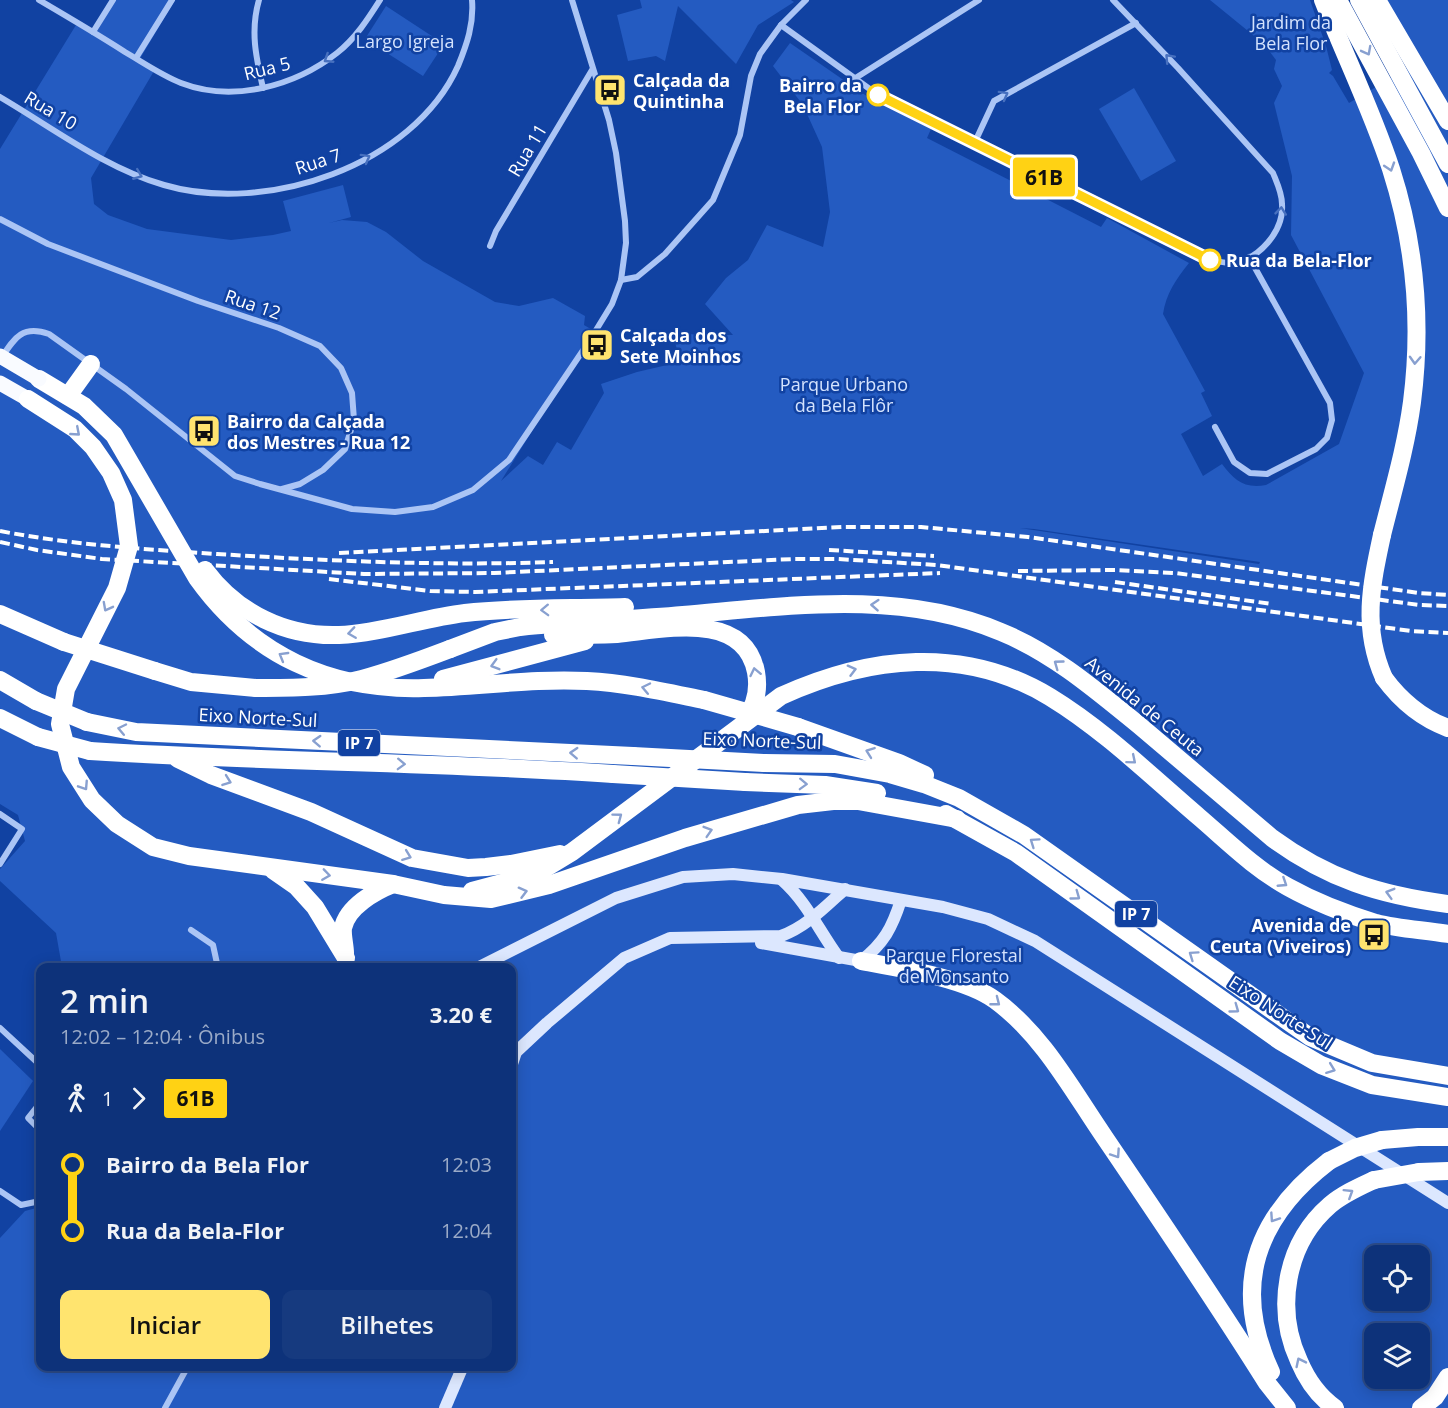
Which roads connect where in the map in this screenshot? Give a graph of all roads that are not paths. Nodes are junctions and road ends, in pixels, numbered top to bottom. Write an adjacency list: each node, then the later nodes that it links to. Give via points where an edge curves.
1 (39, 0): 17 (street, Rua 5)
2 (113, 0): 17 (street)
3 (172, 0): 18 (street)
4 (259, 0): 21 (street, via 253,35)
5 (380, 0): 21 (street, Rua 5, one-way to 21, via 338,53 305,74)
6 (472, 0): 25 (street, Rua 7, one-way to 6, via 164,186 211,193 281,189 342,172 393,142 442,95 466,47 473,16)
7 (572, 0): 19 (street)
8 (806, 0): 16 (street)
9 (979, 0): 20 (street)
10 (1113, 0): 15 (street)
11 (1323, 0): 51 (highway, one-way to 51, bridge, via 1391,170 1406,225 1416,295 1412,402 1371,592 1373,647 1384,678 1397,694 1421,715)
12 (1338, 0): 27 (highway, one-way to 27)
13 (1359, 0): 26 (highway)
14 (1377, 0): 23 (highway)
15 (1136, 23): 24 (street, one-way to 15, via 994,101); 30 (street, one-way to 15, via 1275,235 1280,219 1283,205 1273,173)
16 (781, 25): 20 (street); 31 (street, via 760,54 751,76 740,135 713,200 665,254 637,277)
17 (93, 32): 18 (street, Rua 5)
18 (136, 58): 21 (street, Rua 5, via 183,84 212,90)
19 (592, 70): 29 (street, Rua 11); 31 (street, via 609,120 623,210 626,243)
20 (854, 79): 24 (street)
21 (263, 88)
22 (0, 97): 25 (street, Rua 10)
23 (1448, 121)
24 (974, 144): 30 (street, via 1200,257 1233,263)
25 (86, 149)
26 (1448, 164)
27 (1448, 208)
28 (0, 219): 39 (street, Rua 12, via 48,244 320,346 341,368 352,393 354,420 345,449 323,470 300,484)
29 (490, 246)
30 (1249, 257): 38 (street, via 1330,404 1332,420 1327,438 1316,449 1267,474 1250,473 1234,462)
31 (621, 280): 39 (street, via 612,304 590,340 508,460 473,490 433,507 395,512 352,509)
32 (0, 358): 33 (street, via 15,337 36,331 55,338); 34 (main road, bridge)
33 (91, 364): 36 (highway); 39 (street, via 235,476)
34 (39, 379): 36 (highway)
35 (0, 383): 37 (main road)
36 (68, 396): 40 (highway, via 114,435)
37 (28, 399): 60 (highway, one-way to 60, via 75,429 111,473 123,500 129,546 117,588 66,689 60,724 71,767 92,800 117,824 153,847)
38 (1215, 427)
39 (282, 489)
40 (154, 500): 41 (highway, one-way to 40, via 480,612 341,635 308,633 273,624 228,596); 46 (highway, one-way to 40, via 341,680 288,660 260,643 209,595)
41 (792, 606): 44 (highway, via 520,627); 47 (highway, Avenida de Ceuta, one-way to 41, via 1044,654 1001,632 954,616 904,606)
42 (0, 614): 44 (highway, bridge, via 64,642 191,682 256,688 359,680)
43 (612, 634): 44 (highway, via 550,635); 46 (highway, one-way to 46); 50 (highway, one-way to 43, via 755,702 757,680 752,659 738,641 704,628)
44 (450, 649)
45 (0, 680): 53 (highway, Eixo Norte-Sul / IP 7, one-way to 45, bridge, via 879,771 835,764 136,732 87,722 36,701)
46 (399, 688): 53 (highway, one-way to 46, bridge, via 922,773 798,727 637,686 586,681)
47 (1106, 698): 49 (highway); 56 (highway, Avenida de Ceuta)
48 (0, 718): 52 (highway, Eixo Norte-Sul / IP 7, bridge, via 38,737 90,751)
49 (1088, 722): 50 (highway, one-way to 49, via 797,689 864,666 907,662 970,666 1025,684); 58 (highway, one-way to 58)
50 (740, 725): 57 (highway, one-way to 50)
51 (1448, 728)
52 (174, 757): 55 (highway, Eixo Norte-Sul / IP 7, one-way to 55, bridge, via 474,766 825,785 911,800); 57 (highway, one-way to 57, via 412,858 468,868)
53 (958, 798): 79 (highway, Eixo Norte-Sul / IP 7, one-way to 53, via 1372,1063 1310,1037 1024,835)
54 (0, 814): 59 (street, via 22,829)
55 (957, 819): 64 (highway, one-way to 55, via 514,895 798,805 858,801); 80 (highway, Eixo Norte-Sul / IP 7, one-way to 80, via 1016,853 1280,1041 1321,1065 1372,1085)
56 (1272, 838): 58 (highway); 66 (highway, Avenida de Ceuta, one-way to 56, via 1397,896 1332,875)
57 (572, 852): 64 (highway, via 521,878)
58 (1254, 863): 69 (highway, one-way to 69, via 1316,901 1378,923)
59 (0, 864)
60 (268, 867): 62 (highway, one-way to 62); 74 (highway, via 296,886 315,907)
61 (782, 879): 63 (main road); 67 (main road, via 799,894); 75 (main road, via 733,874 683,877 616,898)
62 (393, 884): 64 (highway); 74 (highway, via 375,891 354,908 343,928)
63 (845, 889): 65 (main road); 67 (main road)
64 (444, 895)
65 (901, 900): 72 (main road, via 893,925 877,948); 87 (main road, via 988,919 1035,941)
66 (1448, 904)
67 (813, 918): 70 (main road, via 781,936); 71 (main road)
68 (191, 930): 73 (street, via 213,945)
69 (1448, 934)
70 (726, 936): 71 (main road); 77 (main road, via 670,938 624,958)
71 (839, 958): 72 (main road)
72 (861, 961): 93 (highway, one-way to 93, via 924,973 978,990 996,1000 1037,1038)
73 (217, 963)
74 (349, 963)
75 (487, 963)
76 (0, 1028): 78 (street)
77 (516, 1052)
78 (36, 1061)
79 (1446, 1076)
80 (1448, 1097)
81 (36, 1108): 82 (street, via 28,1118)
82 (36, 1126)
83 (1448, 1137): 94 (highway, one-way to 94, bridge, via 1382,1140 1329,1161 1289,1197 1266,1229 1252,1280 1255,1319 1263,1356)
84 (1448, 1171): 95 (highway, one-way to 84, bridge, via 1311,1384 1287,1329 1287,1287 1299,1247 1318,1218 1346,1194 1374,1180)
85 (0, 1191): 86 (street, via 21,1205)
86 (36, 1202)
87 (1448, 1203)
88 (185, 1371): 91 (street)
89 (461, 1371): 92 (main road)
90 (1448, 1377): 96 (highway, via 1435,1397)
91 (165, 1408)
92 (445, 1408)
93 (1287, 1408)
94 (1293, 1408)
95 (1335, 1408)
96 (1421, 1408)

